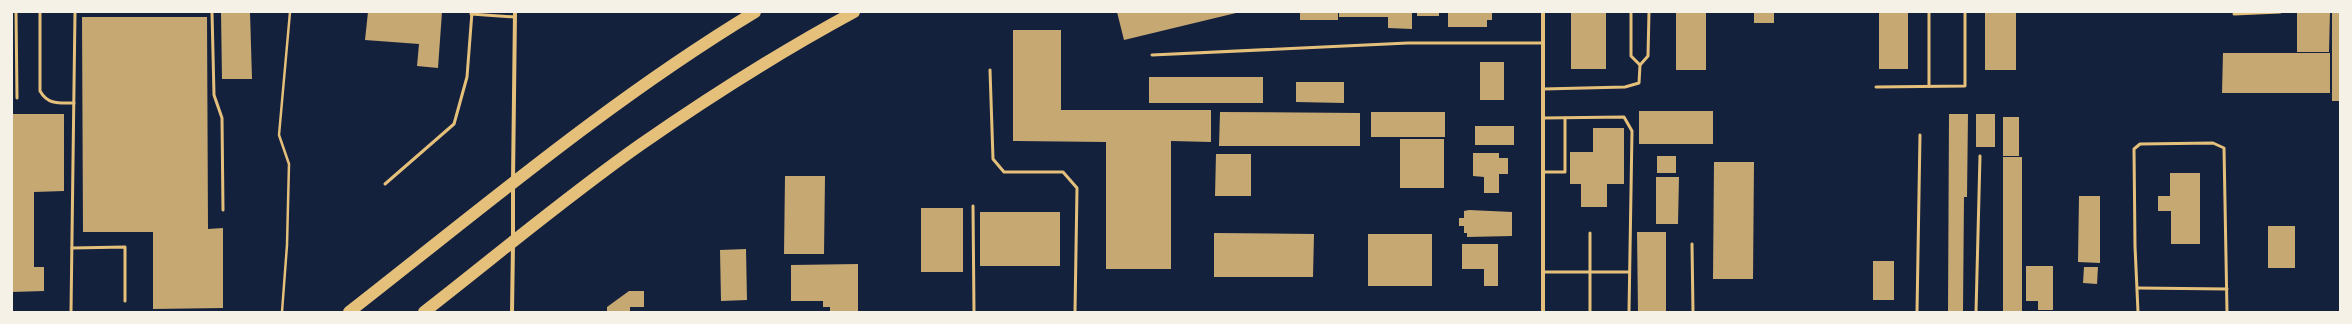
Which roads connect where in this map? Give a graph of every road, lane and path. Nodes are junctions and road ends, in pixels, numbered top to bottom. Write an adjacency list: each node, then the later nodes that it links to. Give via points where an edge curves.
1 (16, 12): 24 (lane)
2 (40, 12): 25 (lane, via 40,91 44,98 52,103)
3 (76, 12): 25 (lane)
4 (212, 12): 33 (lane, via 214,95 222,118)
5 (290, 12): 44 (path, via 279,135 289,164)
6 (755, 12): 45 (highway, via 596,119)
7 (854, 12): 46 (highway, via 820,30 708,100 640,146)
8 (1543, 12): 17 (street)
9 (1631, 12): 19 (lane, via 1631,56)
10 (1649, 12): 19 (lane, via 1648,56)
11 (1929, 12): 21 (lane)
12 (1965, 12): 21 (lane, via 1965,86)
13 (2280, 12): 16 (lane)
14 (471, 13): 15 (lane); 31 (lane, via 467,77 454,124)
15 (515, 14): 47 (street)
16 (2234, 14)
17 (1543, 43): 18 (lane, via 1408,43); 23 (street)
18 (1152, 55)
19 (1640, 65): 23 (lane, via 1639,83 1634,86)
20 (990, 70): 49 (lane, via 993,159 1004,172 1063,172 1077,188)
21 (1929, 86): 22 (lane)
22 (1876, 87)
23 (1543, 89): 26 (street)
24 (17, 98)
25 (74, 103): 36 (lane)
26 (1543, 118): 27 (lane); 30 (street)
27 (1565, 118): 30 (lane, via 1565,172); 38 (lane, via 1624,117 1632,132)
28 (1920, 135): 54 (lane)
29 (1980, 156): 55 (lane)
30 (1543, 172): 37 (street)
31 (385, 184)
32 (973, 206): 48 (lane)
33 (223, 210)
34 (1590, 233): 39 (lane)
35 (1692, 244): 53 (lane)
36 (72, 248): 42 (lane, via 125,248); 43 (lane)
37 (1543, 272): 39 (lane); 50 (street)
38 (1629, 272): 39 (lane); 52 (lane)
39 (1591, 273): 51 (lane)
40 (2138, 288): 41 (lane); 41 (lane, via 2134,246 2134,149 2140,144 2213,143 2224,148); 56 (lane)
41 (2227, 289): 57 (lane)
42 (125, 301)
43 (71, 312)
44 (282, 312)
45 (349, 312)
46 (424, 312)
47 (512, 312)
48 (974, 312)
49 (1075, 312)
50 (1543, 312)
51 (1590, 312)
52 (1629, 312)
53 (1693, 312)
54 (1917, 312)
55 (1976, 312)
56 (2138, 312)
57 (2227, 312)

